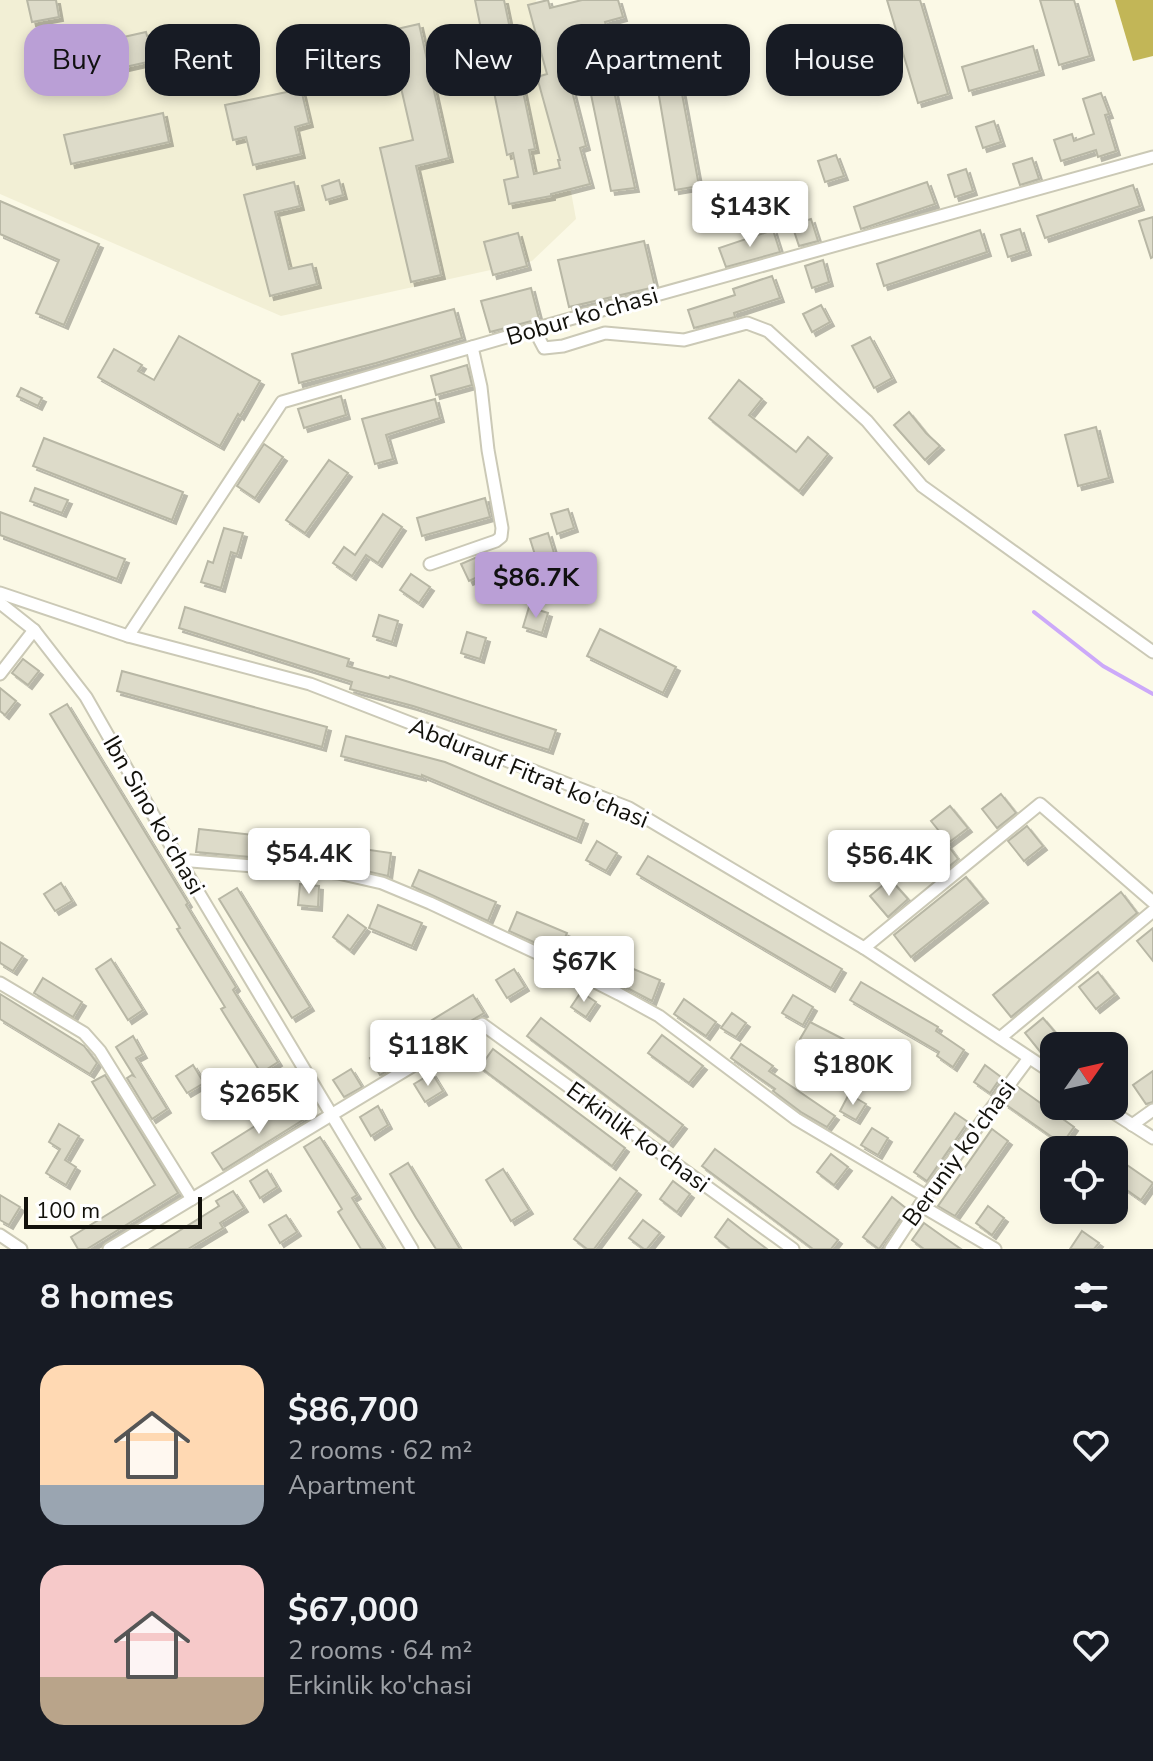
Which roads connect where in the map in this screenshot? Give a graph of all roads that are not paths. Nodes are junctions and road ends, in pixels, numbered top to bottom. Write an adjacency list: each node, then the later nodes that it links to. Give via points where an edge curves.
1 (1153, 157): 2 (street, Bobur ko'chasi)
2 (534, 329): 3 (street, Bobur ko'chasi); 9 (street, via 544,348 605,333 684,340 747,323 768,331 867,421 922,486)
3 (472, 347): 4 (street, via 501,537); 8 (street, Bobur ko'chasi, via 282,402)
4 (430, 564)
5 (0, 593): 8 (street, Abdurauf Fitrat ko'chasi)
6 (0, 603): 7 (street, Ibn Sino ko'chasi)
7 (34, 630): 10 (street); 11 (street, Ibn Sino ko'chasi, via 86,697)
8 (128, 636): 14 (street, Abdurauf Fitrat ko'chasi, via 310,684 629,808)
9 (1153, 652)
10 (0, 674)
11 (179, 860): 20 (street, Ibn Sino ko'chasi); 25 (street, via 338,873 382,883 430,903 659,1016 796,1119)
12 (1153, 902): 14 (street, via 1040,804)
13 (1153, 911): 16 (street)
14 (864, 948): 16 (street, Abdurauf Fitrat ko'chasi)
15 (0, 983): 24 (street, via 84,1033)
16 (1000, 1038): 17 (street, Abdurauf Fitrat ko'chasi)
17 (1029, 1058): 18 (street, Abdurauf Fitrat ko'chasi); 25 (street, Beruniy ko'chasi)
18 (1040, 1065)
19 (1153, 1110): 22 (street)
20 (332, 1115): 24 (street); 29 (street, Ibn Sino ko'chasi); 30 (street, Erkinlik ko'chasi, via 482,1024)
21 (1124, 1120): 22 (street)
22 (1132, 1125): 23 (street)
23 (1153, 1138)
24 (192, 1199): 28 (street)
25 (923, 1200): 31 (street, Beruniy ko'chasi); 32 (street)
26 (0, 1235): 27 (street)
27 (21, 1249)
28 (109, 1249)
29 (412, 1249)
30 (793, 1249)
31 (891, 1249)
32 (995, 1249)

